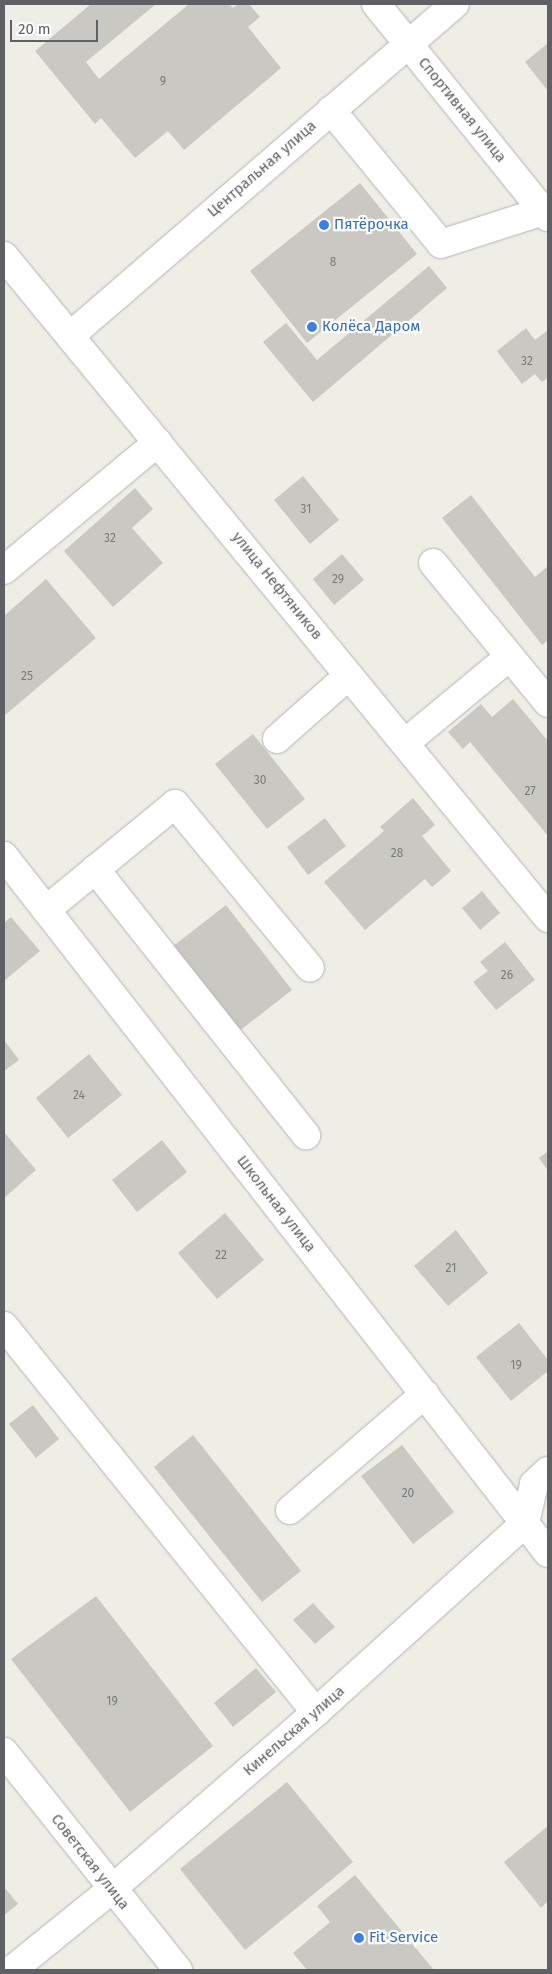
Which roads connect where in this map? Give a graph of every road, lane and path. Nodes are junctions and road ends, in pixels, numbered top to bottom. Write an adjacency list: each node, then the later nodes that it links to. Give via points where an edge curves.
1 (376, 4): 3 (street, Спортивная улица)
2 (455, 4): 3 (street, Центральная улица)
3 (408, 43): 4 (street, Центральная улица); 5 (street, Спортивная улица)
4 (331, 110): 5 (street, via 441,244); 7 (street, Центральная улица)
5 (546, 214)
6 (4, 256): 7 (street, улица Нефтяников)
7 (70, 336): 8 (street, улица Нефтяников)
8 (158, 442): 10 (street); 12 (street, улица Нефтяников)
9 (433, 563): 11 (street)
10 (4, 570)
11 (510, 656): 13 (street); 15 (street)
12 (349, 675): 14 (street); 15 (street, улица Нефтяников)
13 (548, 703)
14 (277, 739)
15 (405, 743): 19 (street, улица Нефтяников)
16 (4, 856): 18 (street, Школьная улица)
17 (95, 869): 18 (street); 20 (street, via 175,804); 21 (street)
18 (46, 910): 23 (street, Школьная улица)
19 (548, 918)
20 (310, 968)
21 (306, 1135)
22 (4, 1326): 28 (street)
23 (425, 1394): 25 (street); 26 (street, Школьная улица)
24 (548, 1471): 26 (street, via 534,1484)
25 (290, 1510)
26 (525, 1523): 27 (street, Школьная улица); 28 (street, Кинельская улица)
27 (548, 1553)
28 (316, 1712): 30 (street, Кинельская улица)
29 (4, 1752): 30 (street, Советская улица)
30 (112, 1889): 31 (street, Кинельская улица); 32 (street, Советская улица)
31 (12, 1970)
32 (178, 1970)

